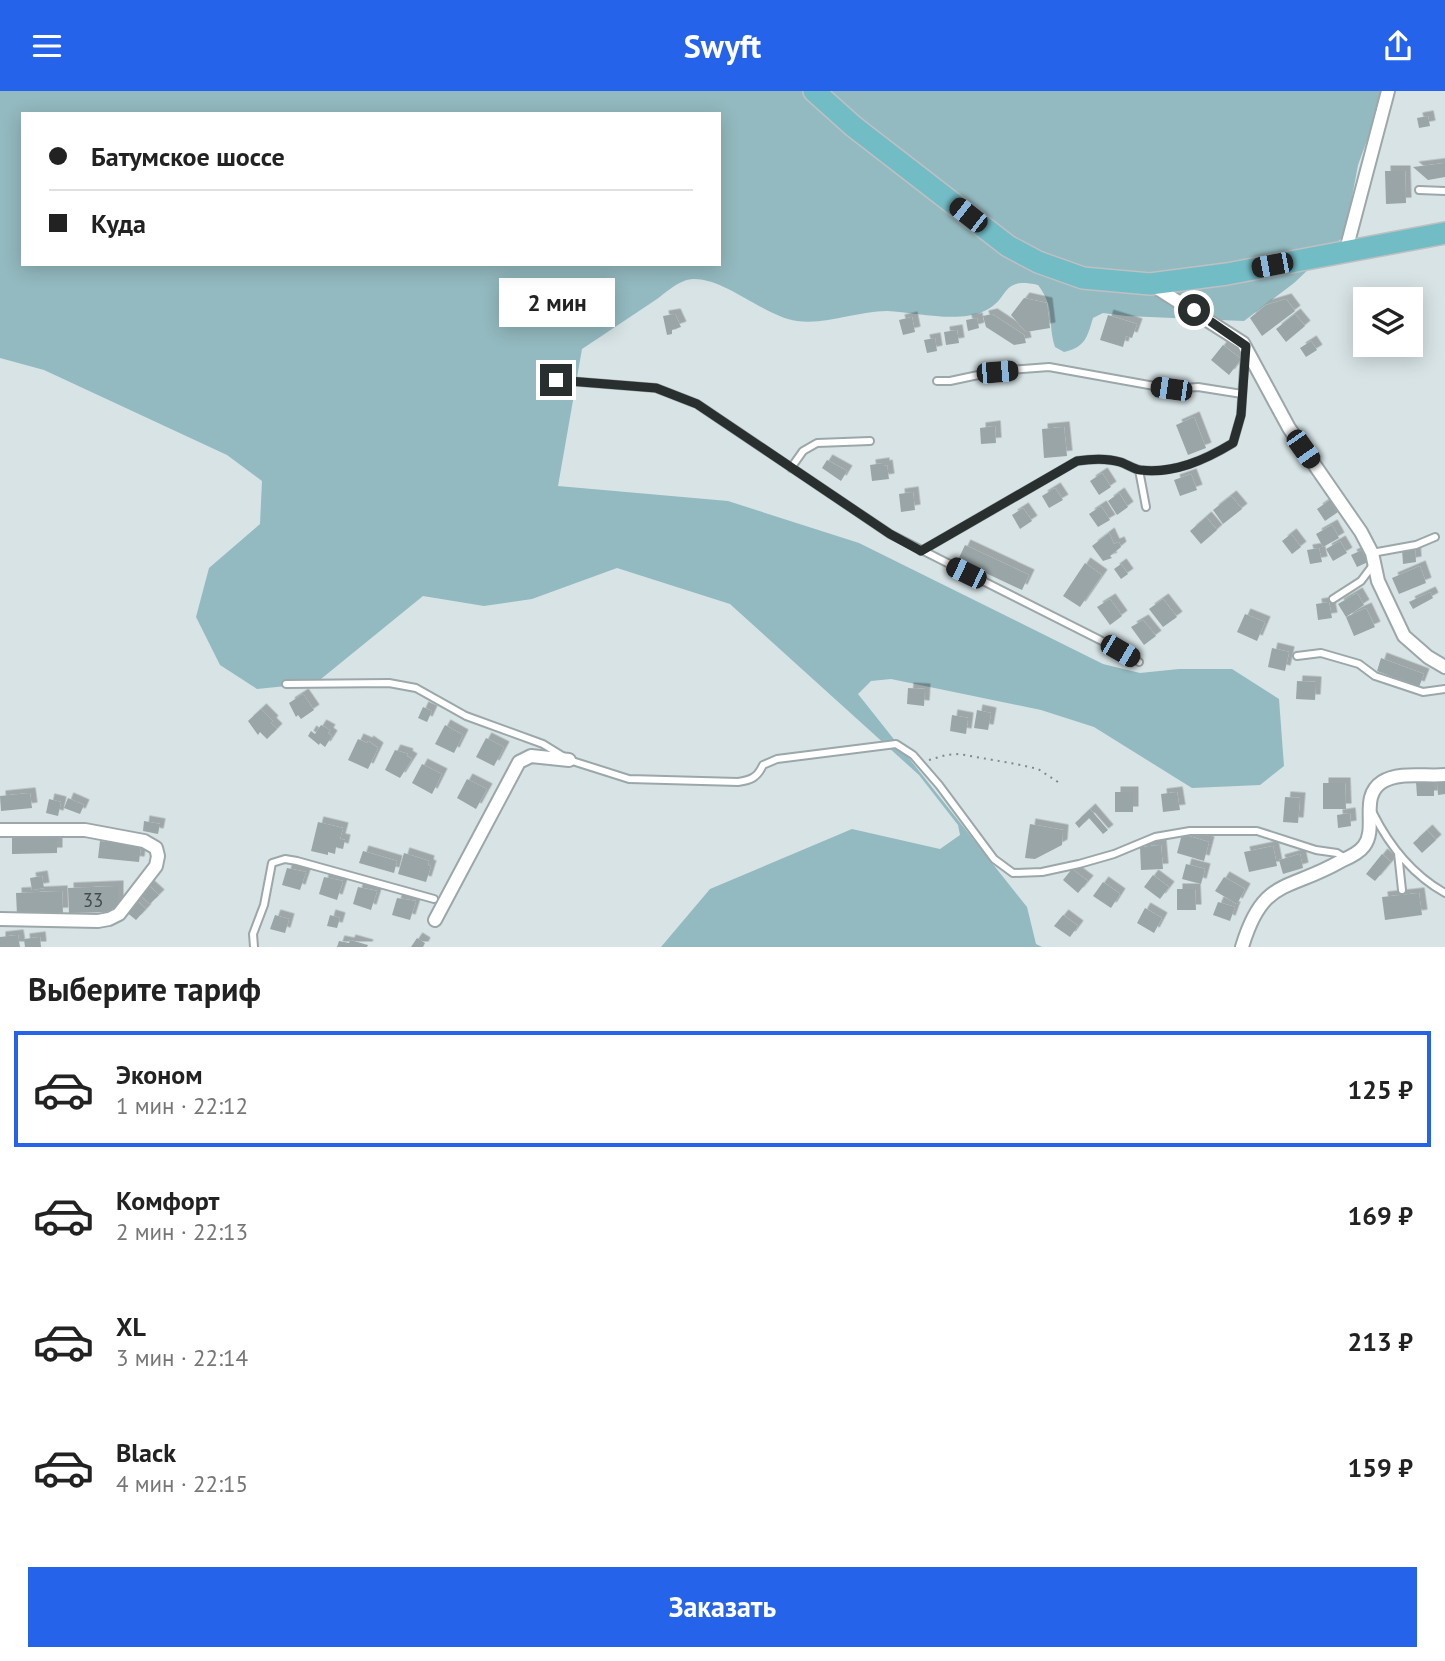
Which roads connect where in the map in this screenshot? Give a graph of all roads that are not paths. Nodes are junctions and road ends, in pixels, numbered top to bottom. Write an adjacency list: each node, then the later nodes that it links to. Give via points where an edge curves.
1 (814, 91): 7 (highway, via 1008,246 1083,278)
2 (1388, 91): 6 (street)
3 (1419, 190): 4 (lane)
4 (1445, 191)
5 (1445, 233): 6 (highway)
6 (1346, 250): 7 (highway)
7 (1150, 284): 8 (street)
8 (1246, 346): 11 (lane); 18 (street, via 1289,428 1361,532)
9 (556, 380): 13 (lane, via 656,388 697,404)
10 (937, 381): 11 (lane, via 1048,367 1171,389 1199,387)
11 (1242, 394): 14 (lane, via 1233,443 1208,458 1173,469)
12 (870, 441): 13 (lane, via 817,443 803,451)
13 (791, 468): 17 (lane)
14 (1139, 470): 15 (lane); 17 (lane, via 1118,461 1077,461)
15 (1146, 506)
16 (1435, 537): 18 (lane)
17 (921, 551): 21 (lane)
18 (1373, 559): 19 (lane, via 1361,581); 22 (street, via 1378,581 1404,636)
19 (1333, 599)
20 (1297, 656): 24 (lane, via 1321,653 1423,692)
21 (1139, 662)
22 (1445, 667)
23 (286, 684): 25 (lane, via 389,683 416,688 466,716 543,744)
24 (1445, 689)
25 (569, 760): 30 (lane, via 629,779 738,782 750,780 762,765 777,759 896,744 913,755 994,859 1013,873 1079,864 1155,837 1190,831 1257,831); 35 (street, via 531,756 519,762)
26 (1445, 775): 27 (street, via 1394,776 1373,791)
27 (1369, 805): 29 (lane); 30 (street, via 1368,837)
28 (0, 830): 34 (street, via 85,830 144,841 156,848 158,856 156,866 134,895 109,919)
29 (1398, 852): 31 (lane); 32 (lane, via 1421,877)
30 (1347, 859): 37 (street, via 1269,894 1257,909)
31 (1402, 890)
32 (1445, 893)
33 (434, 899): 36 (lane, via 297,861 278,860 269,871)
34 (0, 919)
35 (435, 920)
36 (254, 947)
37 (1242, 947)

